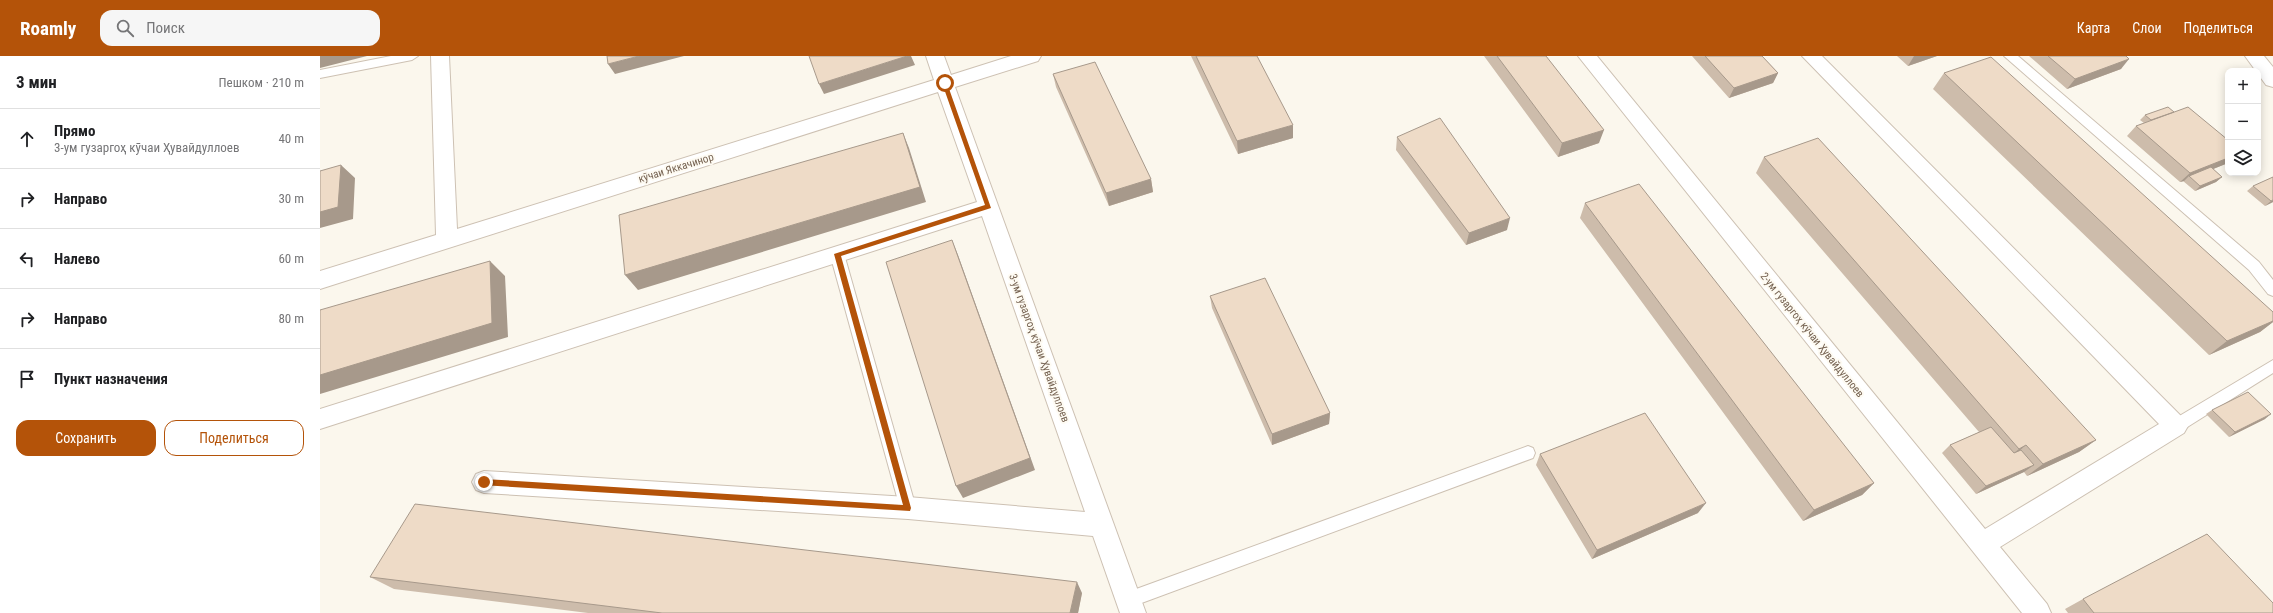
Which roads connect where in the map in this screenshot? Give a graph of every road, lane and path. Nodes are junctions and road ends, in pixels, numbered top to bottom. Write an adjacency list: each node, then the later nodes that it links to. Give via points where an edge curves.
1 (412, 56): 9 (lane)
2 (440, 56): 13 (street)
3 (935, 56): 11 (street, 3-ум гузаргоҳ кӯчаи Ҳувайдуллоев)
4 (1032, 56): 11 (street, кӯчаи Яккачинор)
5 (1587, 56): 24 (street, 2-ум гузаргоҳ кӯчаи Ҳувайдуллоев)
6 (1812, 56): 19 (street)
7 (2010, 56): 16 (lane, via 2254,266)
8 (2254, 56): 10 (street)
9 (320, 74)
10 (2273, 80)
11 (945, 83): 12 (street, 3-ум гузаргоҳ кӯчаи Ҳувайдуллоев); 13 (street, кӯчаи Яккачинор)
12 (988, 206): 14 (street); 23 (street, 3-ум гузаргоҳ кӯчаи Ҳувайдуллоев)
13 (447, 240): 15 (street, кӯчаи Яккачинор)
14 (837, 254): 18 (street); 22 (lane)
15 (320, 280)
16 (2273, 290)
17 (2273, 366): 19 (lane)
18 (320, 419)
19 (2176, 426): 24 (street)
20 (1528, 453): 25 (lane)
21 (484, 482): 22 (street)
22 (908, 508): 23 (street)
23 (1102, 525): 25 (street, 3-ум гузаргоҳ кӯчаи Ҳувайдуллоев)
24 (1982, 544): 26 (street, 2-ум гузаргоҳ кӯчаи Ҳувайдуллоев)
25 (1130, 606)
26 (2038, 613)

